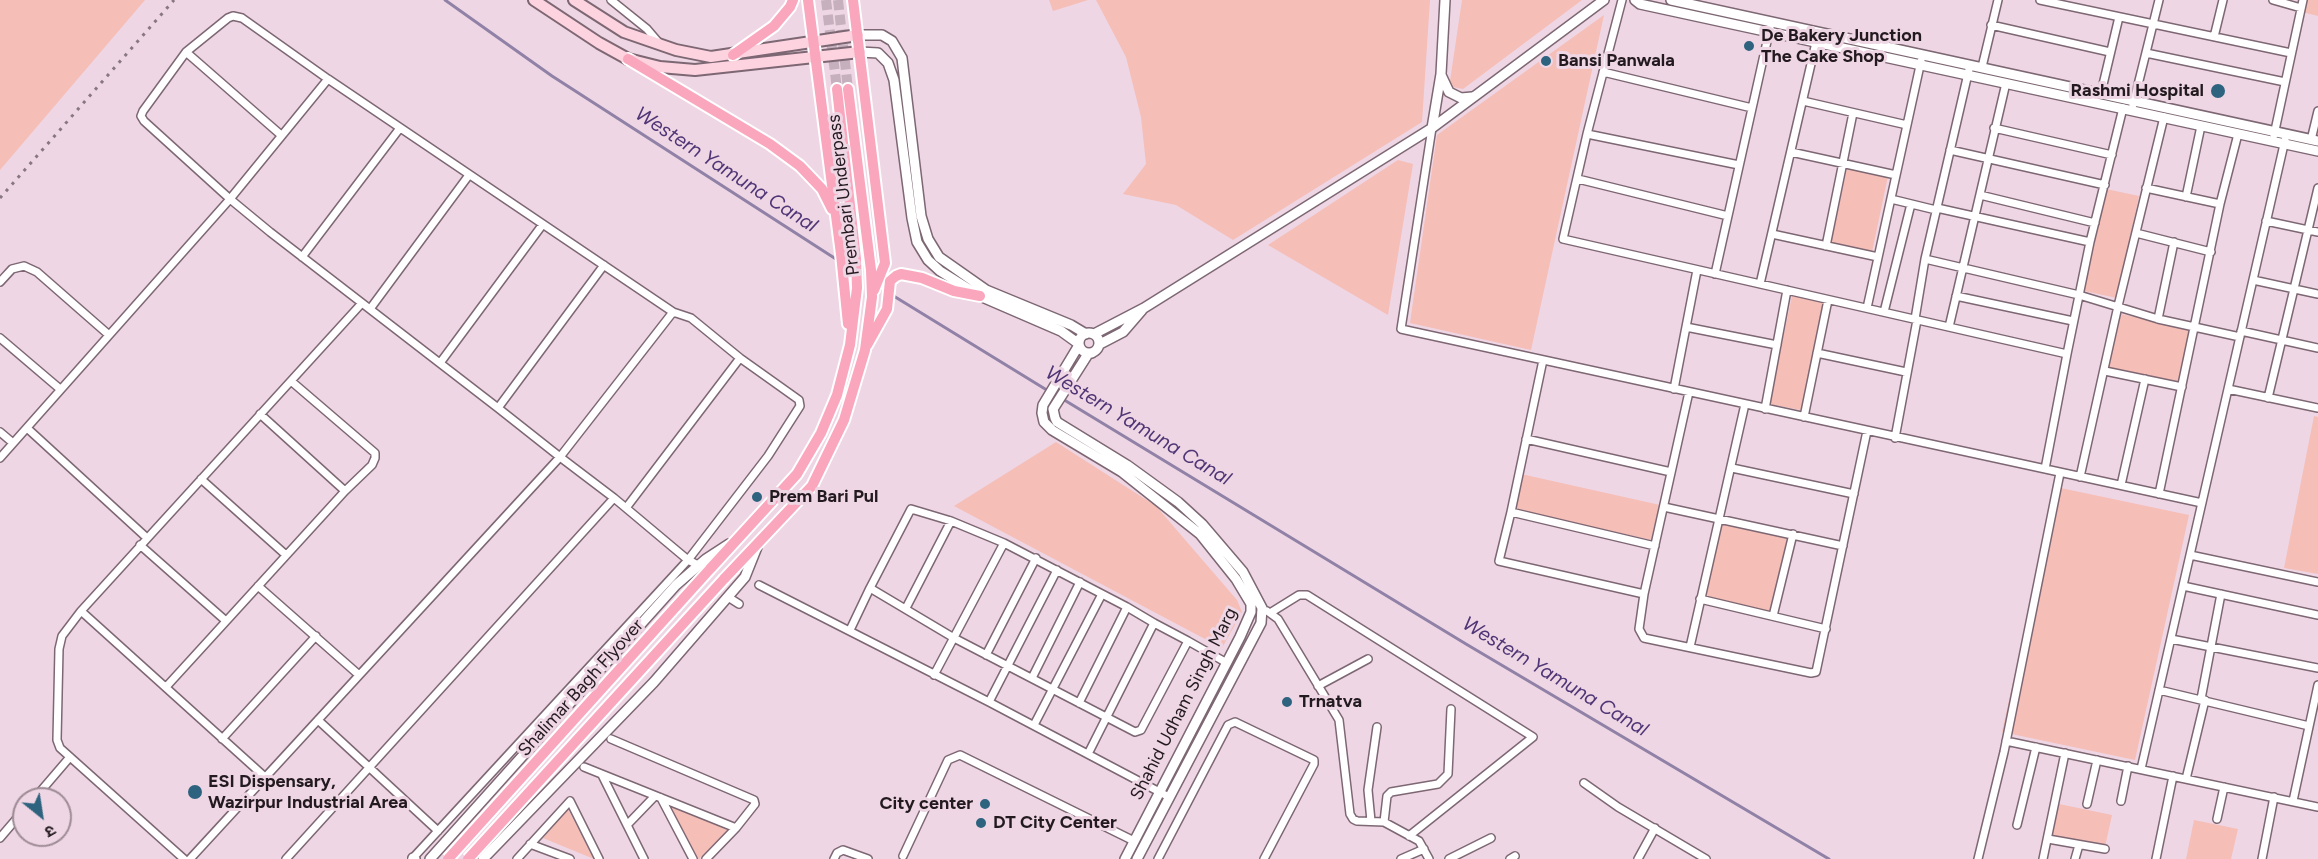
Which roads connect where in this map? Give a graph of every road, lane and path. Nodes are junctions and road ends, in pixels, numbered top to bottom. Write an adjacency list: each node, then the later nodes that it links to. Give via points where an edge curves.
1 (534, 0): 37 (main road)
2 (574, 0): 29 (main road, via 624,32)
3 (611, 0): 29 (street)
4 (793, 0): 35 (main road, via 774,26)
5 (808, 0): 28 (main road)
6 (854, 0): 25 (main road)
7 (1585, 0): 19 (street)
8 (1604, 0): 19 (street)
9 (1622, 0): 41 (street)
10 (1635, 0): 24 (street)
11 (1671, 0): 21 (street)
12 (1998, 0): 23 (street)
13 (2040, 0): 20 (street)
14 (2159, 0): 22 (street)
15 (2223, 0): 27 (street)
16 (2273, 0): 18 (street)
17 (1445, 3): 42 (street)
18 (2302, 4): 34 (street)
19 (1587, 12): 47 (street)
20 (2119, 17): 22 (street); 32 (street)
21 (1772, 21): 24 (street); 26 (street)
22 (2153, 24): 27 (street); 33 (street)
23 (1991, 25): 32 (street); 39 (street)
24 (1769, 31): 26 (street); 50 (street)
25 (858, 35): 28 (main road); 31 (main road); 130 (street, via 882,35 892,41 902,58 921,216 928,239 939,256 986,290)
26 (1818, 36): 38 (street); 48 (street)
27 (2214, 37): 34 (street)
28 (814, 41): 35 (main road); 36 (main road)
29 (659, 43): 35 (main road, via 711,57)
30 (186, 52): 43 (street, via 233,16 242,18); 61 (street); 80 (street, via 141,116)
31 (860, 52): 36 (main road); 106 (main road, via 885,263); 114 (street, via 878,52 888,63 894,80 917,242 927,260)
32 (2110, 52): 46 (street)
33 (2146, 52): 44 (street); 49 (street)
34 (2291, 53): 44 (street)
35 (733, 55)
36 (816, 57): 37 (main road, via 695,70); 87 (main road)
37 (628, 59): 87 (main road, via 800,166 822,189)
38 (1922, 59): 40 (street); 54 (street)
39 (1982, 67): 40 (street); 46 (street)
40 (1969, 69): 45 (street); 65 (street)
41 (1603, 72): 50 (street); 59 (street)
42 (1441, 75): 47 (street, via 1449,92 1461,98); 57 (street)
43 (328, 79): 56 (street); 61 (street)
44 (2285, 82): 62 (street)
45 (2006, 83): 49 (street); 58 (street)
46 (2101, 93): 49 (street)
47 (1474, 97): 57 (street)
48 (1803, 101): 52 (street); 67 (street)
49 (2130, 106): 53 (street); 62 (street); 68 (street)
50 (1752, 108): 71 (street)
51 (2318, 111): 64 (street)
52 (1853, 113): 54 (street); 70 (street)
53 (2164, 117): 55 (street); 76 (street)
54 (1907, 125): 73 (street)
55 (2201, 126): 60 (street); 79 (street)
56 (400, 128): 72 (street); 99 (street)
57 (1432, 128): 119 (street); 145 (street, via 1401,329)
58 (1994, 128): 68 (street); 69 (street)
59 (1587, 134): 71 (street); 74 (street)
60 (2238, 134): 62 (street); 83 (street)
61 (281, 135): 80 (street)
62 (2274, 137): 63 (street)
63 (2285, 139): 64 (street); 66 (street); 88 (street)
64 (2314, 141)
65 (1950, 150): 69 (street); 84 (street)
66 (2318, 151)
67 (1791, 152): 70 (street); 94 (street)
68 (2112, 155): 75 (street)
69 (1987, 159): 75 (street); 78 (street)
70 (1844, 164): 73 (street); 97 (street)
71 (1739, 165): 85 (street)
72 (469, 175): 90 (street); 121 (street)
73 (1896, 175): 81 (street)
74 (1578, 179): 85 (street); 104 (street, via 1563,239)
75 (2105, 185): 89 (street)
76 (2146, 188): 79 (street); 93 (street)
77 (2318, 188): 91 (street)
78 (1980, 195): 86 (street); 89 (street)
79 (2186, 197): 83 (street)
80 (230, 199): 99 (street); 132 (street)
81 (1891, 199): 82 (street); 100 (street)
82 (1911, 204): 84 (street); 123 (street)
83 (2220, 204): 98 (street)
84 (1936, 209): 86 (street); 101 (street)
85 (1728, 216): 105 (street)
86 (1973, 216): 95 (street); 103 (street)
87 (837, 220): 137 (main road)
88 (2266, 221): 91 (street); 107 (street)
89 (2096, 223): 95 (street)
90 (543, 224): 102 (street); 146 (street)
91 (2308, 230): 92 (street); 110 (street)
92 (2318, 232)
93 (2136, 233): 96 (street); 118 (street)
94 (1772, 234): 97 (street); 109 (street)
95 (2090, 242): 113 (street)
96 (2174, 242): 98 (street); 125 (street)
97 (1826, 246): 100 (street)
98 (2211, 252): 129 (street)
99 (302, 257): 117 (street)
100 (1878, 257): 120 (street)
101 (1925, 259): 103 (street); 124 (street)
102 (604, 265): 122 (street); 159 (street)
103 (1963, 267): 113 (street); 115 (street)
104 (1697, 270): 105 (street); 127 (street)
105 (1715, 274): 109 (street)
106 (880, 275): 114 (main road, via 922,278); 137 (main road, Prembari Underpass, via 843,89 857,288); 140 (main road, Prembari Underpass, via 872,297); 140 (main road, via 887,309)
107 (2253, 280): 110 (street); 131 (street)
108 (0, 282): 132 (street, via 12,269 24,266 37,272)
109 (1760, 284): 111 (street)
110 (2294, 289): 112 (street); 134 (street)
111 (1787, 290): 116 (street); 138 (street)
112 (2318, 294)
113 (2079, 295): 118 (street); 126 (street)
114 (980, 296): 135 (street, via 1061,331)
115 (1956, 296): 126 (street); 128 (street)
116 (1828, 300): 120 (street); 142 (street)
117 (362, 303): 121 (street); 150 (street)
118 (2118, 306): 125 (street); 147 (street)
119 (1144, 308): 130 (street); 136 (street, via 1123,332)
120 (1867, 308): 123 (street)
121 (370, 309): 146 (street)
122 (673, 312): 144 (street, via 691,318); 170 (street)
123 (1884, 312): 124 (street)
124 (1916, 319): 128 (street); 148 (street)
125 (2158, 319): 129 (street)
126 (2073, 321): 143 (street)
127 (1686, 327): 138 (street); 153 (street)
128 (1949, 327): 143 (street)
129 (2194, 327): 131 (street); 151 (street)
130 (1090, 334): 135 (street, via 1080,339); 136 (street)
131 (2240, 334): 134 (street); 154 (street)
132 (109, 335): 152 (street)
133 (0, 338): 152 (street)
134 (2282, 340): 139 (street); 156 (street)
135 (1079, 344): 141 (street, via 1086,353); 158 (street, via 1058,379)
136 (1100, 344): 141 (street)
137 (850, 345): 191 (main road, Shalimar Bagh Flyover, via 837,395 797,474)
138 (1777, 345): 161 (street)
139 (2318, 348)
140 (865, 350): 196 (main road, Shalimar Bagh Flyover, via 844,420 812,486)
141 (1092, 353): 158 (street)
142 (1817, 353): 148 (street); 163 (street)
143 (2067, 354): 173 (street)
144 (740, 358): 185 (street); 200 (street, via 795,396 800,406 768,456)
145 (1543, 360): 153 (street); 168 (street)
146 (440, 363): 159 (street)
147 (2105, 370): 149 (street); 176 (street)
148 (1906, 372): 167 (street)
149 (2145, 379): 151 (street); 178 (street)
150 (291, 381): 162 (street); 179 (street, via 375,453 372,465)
151 (2182, 387): 181 (street)
152 (60, 389): 164 (street)
153 (1674, 389): 155 (street)
154 (2228, 389): 156 (street); 183 (street)
155 (1689, 392): 157 (street); 174 (street)
156 (2268, 398): 160 (street)
157 (1745, 404): 161 (street); 172 (street)
158 (1048, 407): 215 (street, Shahid Udham Singh Marg, via 1042,417 1052,430 1122,472 1200,534); 218 (street, Shahid Udham Singh Marg, via 1057,422 1127,465 1202,524 1243,572)
159 (498, 408): 170 (street)
160 (2318, 408)
161 (1766, 409): 163 (street)
162 (260, 414): 177 (street); 179 (street)
163 (1804, 417): 165 (street)
164 (27, 428): 169 (street); 190 (street)
165 (1867, 431): 167 (street); 180 (street)
166 (0, 432): 169 (street)
167 (1895, 438): 173 (street)
168 (1526, 439): 174 (street); 186 (street)
169 (13, 443): 171 (street)
170 (560, 457): 182 (street); 237 (street)
171 (0, 458)
172 (1731, 468): 180 (street); 187 (street)
173 (2045, 469): 175 (street)
174 (1671, 472): 184 (street)
175 (2060, 473): 176 (street); 256 (street)
176 (2080, 477): 178 (street)
177 (201, 479): 190 (street); 197 (street)
178 (2121, 485): 181 (street)
179 (345, 491): 197 (street)
180 (1854, 494): 195 (street)
181 (2159, 494): 183 (street)
182 (614, 498): 185 (street); 263 (street)
183 (2202, 503): 198 (street)
184 (1664, 507): 187 (street); 194 (street)
185 (626, 508): 200 (street)
186 (1511, 512): 194 (street); 210 (street, via 1499,561)
187 (1718, 518): 189 (street); 213 (street)
188 (951, 521): 192 (street); 208 (street, via 908,510); 217 (street)
189 (1793, 534): 195 (street); 221 (street)
190 (147, 538): 193 (street)
191 (738, 539): 201 (street); 305 (main road, Shalimar Bagh Flyover, bridge)
192 (1004, 543): 199 (street); 227 (street)
193 (140, 545): 219 (street); 222 (street)
194 (1655, 546): 210 (street)
195 (1843, 546): 224 (street)
196 (757, 547): 212 (street, via 745,577); 306 (main road, Shalimar Bagh Flyover, bridge)
197 (286, 555): 206 (street)
198 (2190, 555): 204 (street); 207 (street)
199 (1036, 558): 202 (street); 232 (street)
200 (688, 560): 201 (street); 289 (street)
201 (698, 565): 304 (street, via 668,593)
202 (1057, 570): 203 (street); 235 (street)
203 (1080, 582): 209 (street); 239 (street)
204 (2318, 582)
205 (759, 585): 225 (street)
206 (258, 586): 222 (street); 226 (street)
207 (2183, 586): 211 (street); 228 (street)
208 (870, 588): 217 (street); 225 (street)
209 (1102, 594): 216 (street); 243 (street)
210 (1644, 594): 230 (street, via 1641,635)
211 (2221, 594): 220 (street); 231 (street)
212 (728, 597): 214 (street); 307 (street, via 654,682)
213 (1700, 599): 221 (street); 230 (street)
214 (739, 604)
215 (1251, 604): 218 (street); 234 (street, Shahid Udham Singh Marg, via 1251,612)
216 (1127, 607): 223 (street); 247 (street)
217 (906, 608): 227 (street)
218 (1266, 610): 241 (street, via 1278,619); 275 (street, Shahid Udham Singh Marg); 290 (street, via 1307,595 1533,737)
219 (81, 611): 242 (street); 260 (street, via 62,636 59,649 57,740)
220 (2318, 615)
221 (1773, 616): 224 (street)
222 (226, 621): 242 (street)
223 (1154, 623): 229 (street); 249 (street)
224 (1826, 629): 230 (street, via 1814,673)
225 (850, 630): 238 (street)
226 (316, 636): 237 (street); 254 (street)
227 (954, 638): 232 (street); 238 (street)
228 (2171, 639): 231 (street); 244 (street)
229 (1188, 640): 234 (street); 249 (street, via 1138,732)
230 (1689, 647)
231 (2211, 647): 236 (street); 245 (street)
232 (986, 655): 235 (street)
233 (1368, 659): 241 (street)
234 (1227, 663): 273 (street, Shahid Udham Singh Marg)
235 (1008, 665): 239 (street); 246 (street)
236 (2318, 668)
237 (359, 675): 250 (street)
238 (934, 675): 246 (street)
239 (1032, 678): 243 (street)
240 (2318, 685): 252 (street)
241 (1318, 686): 282 (street, via 1339,720 1350,814 1357,821)
242 (166, 687): 254 (street)
243 (1052, 689): 247 (street); 251 (street)
244 (2159, 690): 245 (street); 265 (street)
245 (2203, 700): 252 (street); 269 (street)
246 (989, 702): 251 (street)
247 (1079, 703): 249 (street)
248 (1451, 709): 283 (street, via 1448,774 1438,784 1391,792)
249 (1107, 716): 259 (street)
250 (318, 720): 263 (street); 268 (street)
251 (1034, 725): 259 (street)
252 (2309, 726): 278 (street)
253 (1377, 727): 282 (street, via 1368,790)
254 (222, 739): 268 (street)
255 (611, 739): 287 (street, via 750,796 755,804)
256 (2007, 741): 257 (street); 325 (street)
257 (2036, 747): 258 (street); 286 (street)
258 (2065, 753): 261 (street); 293 (street)
259 (1088, 754): 273 (street)
260 (70, 757): 271 (street); 300 (street)
261 (2097, 760): 262 (street); 279 (street)
262 (2128, 766): 265 (street); 277 (street)
263 (370, 767): 289 (street); 302 (street)
264 (584, 767): 266 (street)
265 (2141, 769): 267 (street)
266 (602, 774): 274 (street); 285 (street)
267 (2173, 776): 269 (street); 328 (street)
268 (265, 777): 301 (street)
269 (2186, 778): 272 (street)
270 (1584, 783): 288 (street)
271 (44, 787)
272 (2224, 787): 276 (street); 281 (street)
273 (1159, 792): 275 (street); 294 (street, Shahid Udham Singh Marg)
274 (658, 797): 285 (street); 287 (street); 312 (street)
275 (1169, 797): 317 (street, Shahid Udham Singh Marg)
276 (2274, 797): 278 (street); 329 (street)
277 (2121, 801)
278 (2293, 801): 280 (street)
279 (2087, 804)
280 (2318, 807)
281 (2217, 819)
282 (1371, 821): 283 (street)
283 (1383, 822): 290 (street)
284 (12, 824): 291 (street)
285 (627, 825): 311 (street)
286 (2017, 825)
287 (736, 828): 313 (street)
288 (1655, 828): 323 (street); 324 (street)
289 (438, 831): 303 (street)
290 (1409, 836): 297 (street)
291 (0, 838)
292 (1491, 838): 322 (street)
293 (2048, 839): 296 (street); 326 (street)
294 (1134, 841): 299 (street, via 960,755 948,760); 316 (street, Shahid Udham Singh Marg)
295 (530, 844): 308 (street); 309 (street); 310 (street, via 570,801)
296 (2079, 845): 298 (street); 327 (street)
297 (1424, 849): 320 (street); 321 (street)
298 (2105, 849)
299 (903, 856)
300 (184, 859)
301 (190, 859)
302 (286, 859)
303 (414, 859)
304 (430, 859)
305 (448, 859)
306 (468, 859)
307 (483, 859)
308 (517, 859)
309 (570, 859)
310 (599, 859)
311 (644, 859)
312 (693, 859)
313 (705, 859)
314 (834, 859): 315 (street, via 843,850)
315 (868, 859)
316 (1125, 859)
317 (1137, 859)
318 (1158, 859): 319 (street, via 1228,725 1235,722 1314,760)
319 (1264, 859)
320 (1401, 859)
321 (1429, 859)
322 (1449, 859)
323 (1638, 859)
324 (1706, 859)
325 (1978, 859)
326 (2043, 859)
327 (2075, 859)
328 (2156, 859)
329 (2262, 859)

